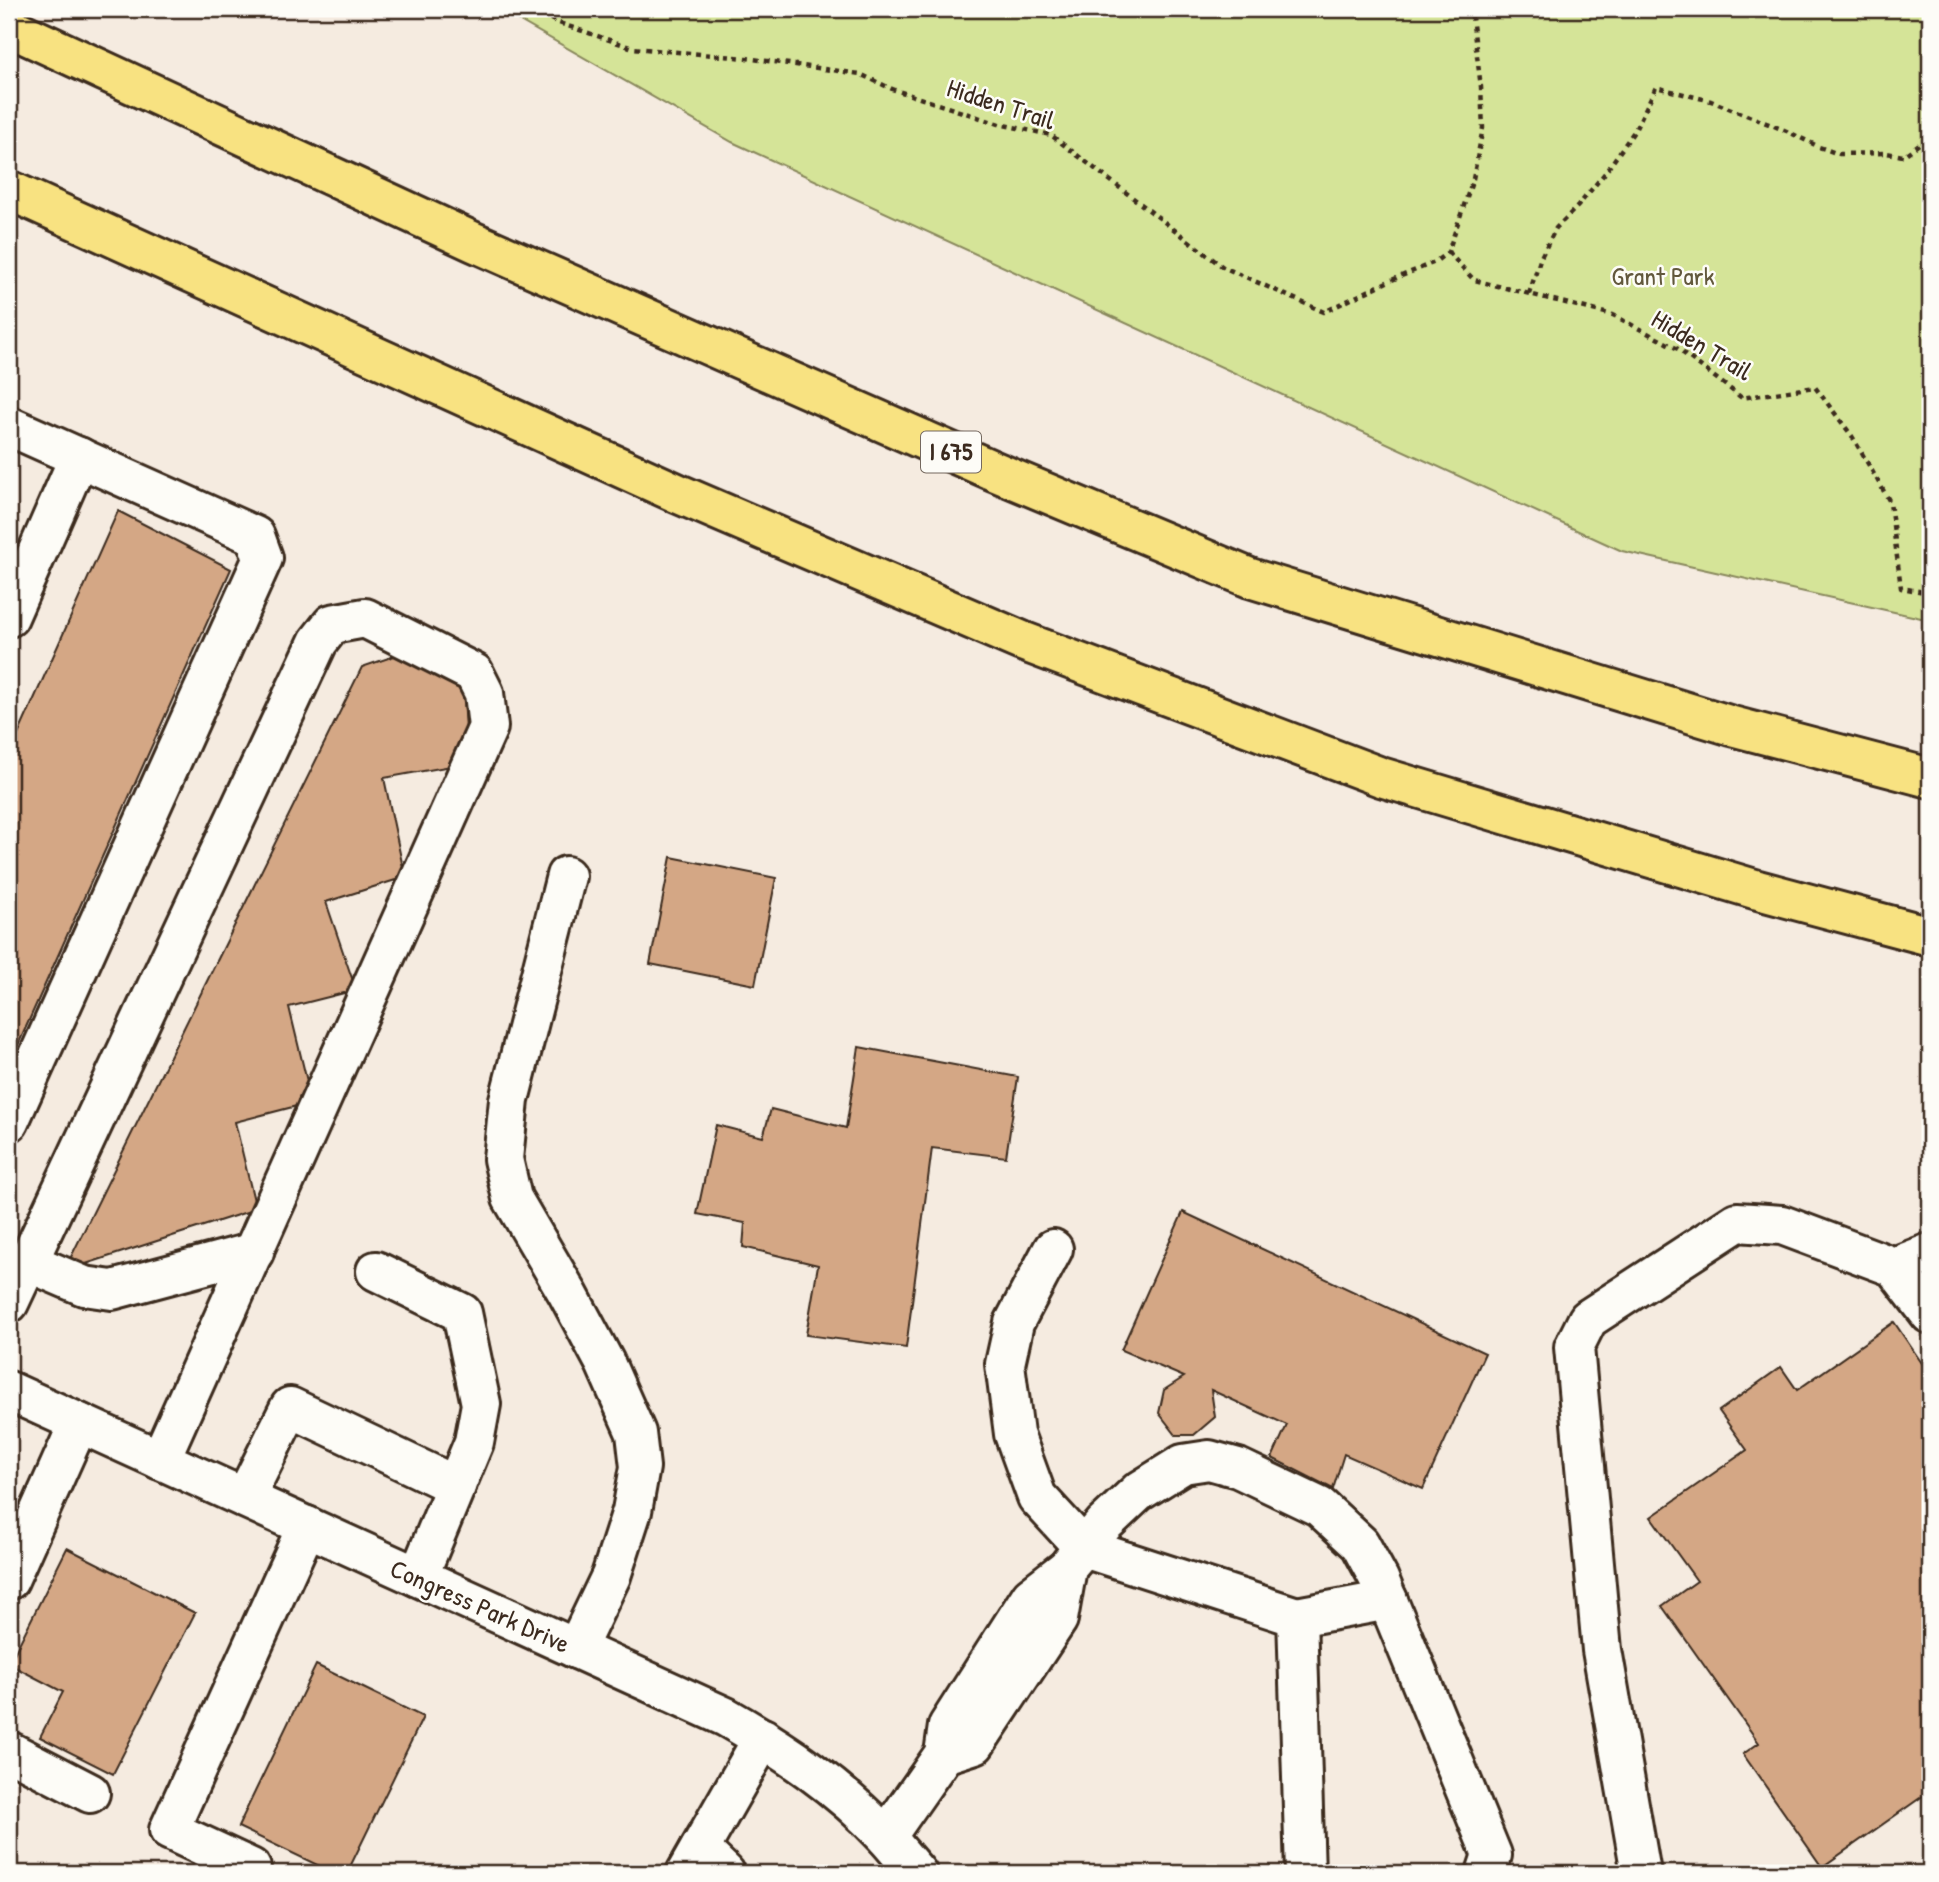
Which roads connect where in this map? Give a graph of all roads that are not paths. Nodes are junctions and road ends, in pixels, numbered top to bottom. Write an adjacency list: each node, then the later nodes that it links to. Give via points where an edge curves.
1 (9, 27): 6 (highway, I 675, via 474,242 994,471 1250,578 1732,726)
2 (9, 190): 8 (highway, via 679,494 1022,641 1381,777 1758,890)
3 (11, 432): 4 (street)
4 (79, 457): 5 (street); 9 (street, via 256,536 263,558)
5 (9, 617)
6 (1930, 778)
7 (566, 876): 29 (street, via 509,1100 503,1158 512,1198 568,1294 636,1433 640,1467 632,1511 611,1576)
8 (1930, 936)
9 (9, 1122)
10 (1053, 1249): 24 (street, via 1014,1323 1005,1364 1014,1434 1037,1497)
11 (254, 1252): 13 (street, via 112,1290 84,1286); 13 (street, via 488,727 484,693 474,673 365,618 332,624 318,642); 20 (street)
12 (1930, 1253): 14 (street)
13 (28, 1262): 16 (street)
14 (1894, 1267): 17 (street); 39 (street, via 1783,1225 1737,1222 1588,1319 1574,1347 1602,1650)
15 (376, 1271): 21 (street, via 462,1313 481,1404 474,1442)
16 (9, 1303)
17 (1930, 1314)
18 (9, 1391): 19 (street, Congress Park Drive)
19 (79, 1423): 20 (street, Congress Park Drive); 26 (street)
20 (160, 1460): 22 (street, Congress Park Drive)
21 (456, 1486): 22 (street, via 290,1407); 25 (street)
22 (245, 1498): 23 (street, Congress Park Drive)
23 (307, 1526): 25 (street, Congress Park Drive); 35 (street, via 169,1830)
24 (1075, 1558): 27 (street, via 1138,1492 1183,1464 1209,1460 1238,1468 1320,1507 1360,1544); 28 (street); 33 (street, via 1058,1619 975,1744 944,1754)
25 (418, 1577): 29 (street, Congress Park Drive)
26 (9, 1580)
27 (1388, 1600): 28 (street); 38 (street, via 1492,1855)
28 (1297, 1617): 37 (street)
29 (576, 1649): 30 (street, Congress Park Drive)
30 (763, 1738): 33 (street, Congress Park Drive, via 837,1790); 34 (street)
31 (9, 1751): 32 (street)
32 (90, 1793)
33 (886, 1837): 36 (street, Congress Park Drive)
34 (704, 1865)
35 (251, 1868)
36 (916, 1873)
37 (1306, 1873)
38 (1486, 1873)
39 (1641, 1873)

